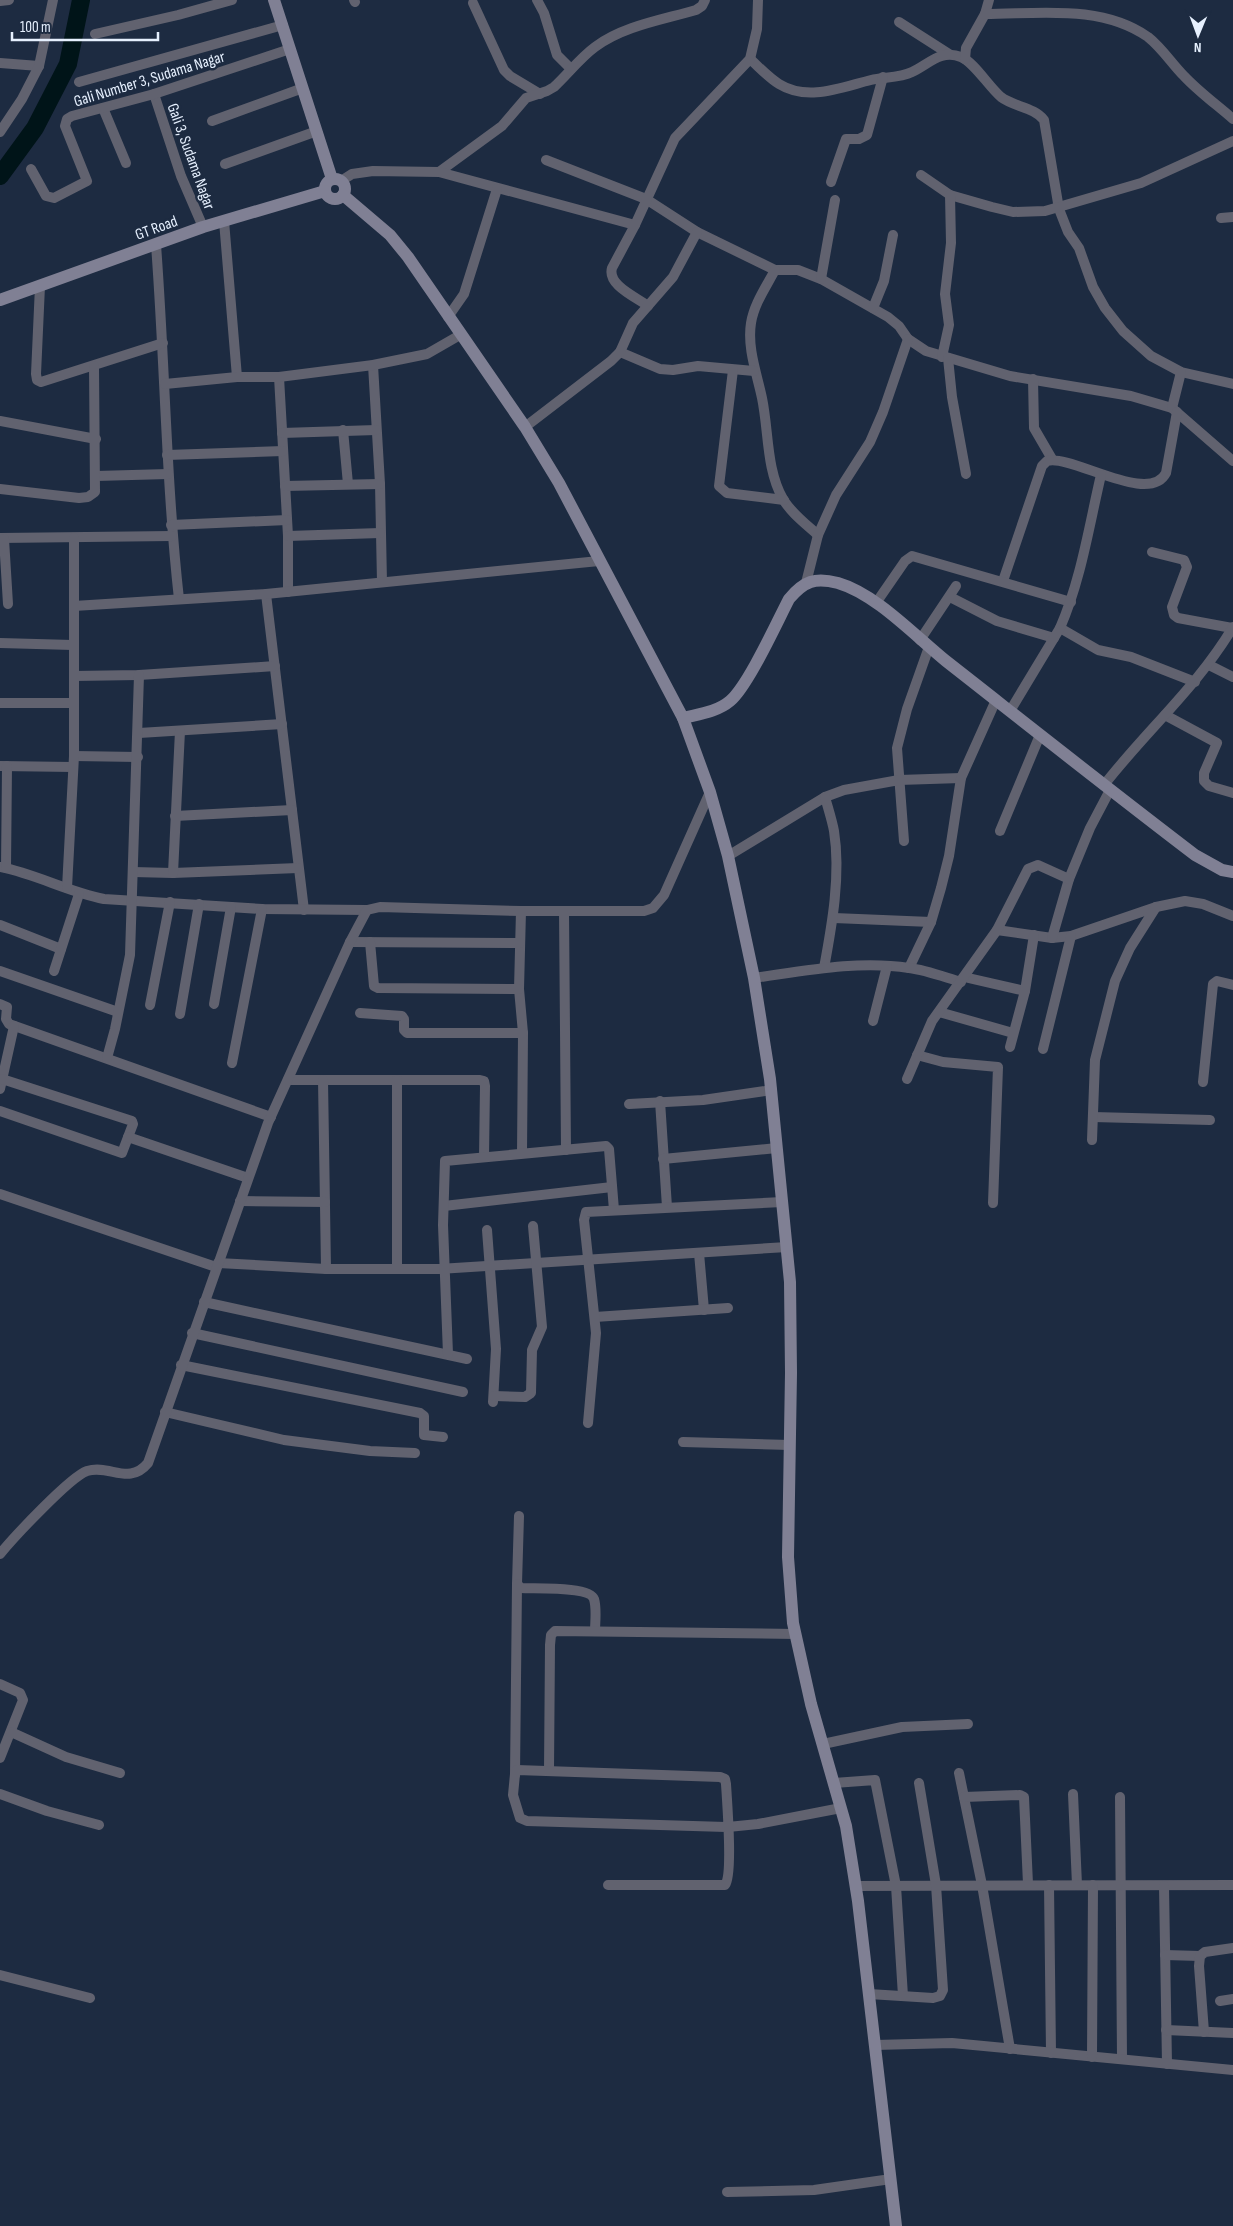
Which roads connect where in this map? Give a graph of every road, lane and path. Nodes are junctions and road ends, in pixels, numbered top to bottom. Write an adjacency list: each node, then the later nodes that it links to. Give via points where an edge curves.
1 (9, 0): 9 (street)
2 (52, 0): 20 (street)
3 (232, 0): 14 (street)
4 (274, 0): 13 (street)
5 (537, 0): 21 (street, via 557,55)
6 (705, 0): 21 (street, via 696,10 620,32 594,48)
7 (758, 0): 17 (street, via 757,29)
8 (989, 0): 11 (street)
9 (0, 1)
10 (473, 2): 26 (street, via 504,70)
11 (985, 14): 18 (street, via 966,48); 28 (street, via 1076,14 1122,24 1150,39 1185,77)
12 (899, 22): 16 (street)
13 (283, 25): 15 (street); 23 (street)
14 (95, 34)
15 (290, 49): 24 (street); 25 (street, Gali Number 3, Sudama Nagar)
16 (949, 54): 18 (street); 22 (street, via 937,56 906,74)
17 (750, 59): 22 (street, via 779,84 804,93 822,92); 45 (street, via 675,138)
18 (965, 59): 47 (street, via 996,93 1044,120)
19 (0, 63): 20 (street)
20 (39, 66): 31 (street)
21 (571, 69): 26 (street, via 554,87)
22 (883, 77): 40 (street, via 867,135 846,139)
23 (79, 82)
24 (303, 88): 29 (street); 30 (street)
25 (154, 94): 27 (street, Gali Number 3, Sudama Nagar); 52 (street, Gali 3, Sudama Nagar)
26 (540, 94): 37 (street, via 526,98 502,126)
27 (103, 108): 34 (street); 36 (street, Gali Number 3, Sudama Nagar, via 72,116 65,126 87,178 86,183 51,198 46,196)
28 (1233, 119)
29 (212, 121)
30 (317, 131): 35 (street); 39 (street)
31 (0, 132)
32 (1233, 141): 47 (street, via 1141,183)
33 (546, 160): 45 (street)
34 (126, 163)
35 (225, 164)
36 (31, 169)
37 (439, 172): 39 (street, via 373,172 352,174); 41 (street)
38 (921, 175): 44 (street)
39 (337, 180): 42 (street, via 327,183); 43 (street, via 345,187)
40 (831, 182)
41 (498, 189): 51 (street); 62 (street, via 464,294)
42 (325, 191): 43 (street, via 333,198); 50 (street, GT Road)
43 (343, 195): 62 (street, via 390,235)
44 (950, 195): 47 (street, via 1013,212); 67 (street, via 946,294 950,326)
45 (646, 199): 51 (street); 53 (street)
46 (835, 200): 57 (street)
47 (1059, 209): 72 (street, via 1068,232 1080,248 1105,308 1123,331 1151,356)
48 (1233, 217): 49 (street)
49 (1220, 218)
50 (224, 221): 52 (street, GT Road); 74 (street)
51 (635, 225): 60 (street, via 610,273 614,282)
52 (203, 227): 55 (street, GT Road)
53 (697, 232): 56 (street); 60 (street, via 673,277)
54 (893, 235): 61 (street, via 884,281)
55 (156, 245): 58 (street, GT Road); 65 (street)
56 (775, 270): 57 (street, via 798,270); 71 (street, via 751,323)
57 (821, 279): 61 (street)
58 (40, 286): 59 (street, GT Road); 69 (street, via 38,380 44,382)
59 (0, 300)
60 (648, 306): 66 (street, via 633,323)
61 (873, 308): 64 (street, via 894,321)
62 (448, 317): 63 (street)
63 (460, 335): 68 (street, via 427,354); 80 (street)
64 (908, 339): 67 (street, via 920,348); 101 (street, via 870,442 836,495)
65 (163, 343): 69 (street); 76 (street)
66 (620, 352): 70 (street, via 660,369 698,366); 80 (street)
67 (945, 358): 75 (street); 90 (street)
68 (373, 365): 73 (street); 82 (street)
69 (94, 366): 84 (street)
70 (733, 370): 71 (street); 97 (street, via 719,486 727,493)
71 (754, 371): 97 (street, via 762,398 770,460)
72 (1181, 372): 77 (street); 78 (street)
73 (279, 376): 74 (street); 83 (street)
74 (237, 377): 76 (street)
75 (1033, 379): 78 (street, via 1131,396); 87 (street, via 1034,428)
76 (165, 384): 86 (street)
77 (1233, 384)
78 (1175, 410): 88 (street); 91 (street, via 1166,473 1162,478 1150,483 1137,483)
79 (0, 421): 84 (street)
80 (525, 427): 107 (street, via 559,483)
81 (343, 430): 82 (street); 83 (street); 93 (street)
82 (376, 430): 94 (street)
83 (282, 433): 85 (street)
84 (96, 439): 92 (street)
85 (283, 451): 86 (street); 95 (street)
86 (167, 455): 89 (street)
87 (1052, 459): 91 (street); 108 (street, via 1042,466)
88 (1233, 461)
89 (168, 474): 92 (street); 99 (street)
90 (966, 474)
91 (1101, 475): 117 (street)
92 (96, 476): 96 (street, via 95,492 88,497)
93 (348, 484): 94 (street); 95 (street)
94 (380, 484): 100 (street)
95 (285, 486): 98 (street)
96 (0, 488)
97 (784, 500): 101 (street)
98 (288, 520): 99 (street); 103 (street)
99 (171, 525): 102 (street)
100 (380, 533): 103 (street); 109 (street)
101 (818, 535): 110 (street)
102 (172, 536): 105 (street); 115 (street)
103 (288, 536): 112 (street)
104 (2, 538): 105 (street); 118 (street)
105 (74, 538): 119 (street)
106 (1152, 552): 121 (street, via 1186,563 1172,607 1174,615)
107 (599, 561): 109 (street); 137 (street)
108 (1004, 581): 116 (street, via 912,556 905,560); 117 (street)
109 (382, 582): 112 (street)
110 (806, 583): 116 (street, via 815,580 838,583); 137 (street, via 789,599 732,700 718,709)
111 (956, 586): 114 (street)
112 (288, 592): 113 (street)
113 (266, 594): 115 (street); 127 (street)
114 (950, 597): 122 (street, via 997,620); 124 (street)
115 (179, 599): 119 (street)
116 (876, 602): 124 (street)
117 (1071, 602): 120 (street)
118 (8, 604)
119 (74, 606): 125 (street)
120 (1060, 628): 122 (street); 131 (street, via 1098,650 1131,657)
121 (1233, 628): 126 (street)
122 (1054, 638): 135 (street)
123 (0, 643): 125 (street)
124 (925, 644): 132 (street); 146 (street, via 899,736)
125 (73, 645): 129 (street)
126 (1209, 665): 130 (street); 131 (street)
127 (275, 666): 128 (street); 138 (street)
128 (139, 675): 129 (street); 140 (street)
129 (74, 676): 134 (street)
130 (1233, 677)
131 (1195, 682): 136 (street)
132 (996, 700): 135 (street); 145 (street)
133 (0, 703): 134 (street)
134 (74, 703): 143 (street)
135 (1010, 710): 141 (street)
136 (1165, 714): 147 (street, via 1125,758); 149 (street, via 1217,742 1204,773 1204,781 1209,786)
137 (683, 718): 148 (street)
138 (282, 724): 139 (street); 151 (street)
139 (180, 731): 140 (street); 152 (street)
140 (139, 733): 142 (street)
141 (1040, 735): 147 (street); 153 (street)
142 (138, 757): 143 (street); 158 (street)
143 (74, 762): 144 (street); 162 (street)
144 (4, 766): 156 (street)
145 (961, 778): 146 (street); 176 (street, via 949,856)
146 (899, 780): 150 (street, via 844,790); 154 (street)
147 (1107, 788): 159 (street, via 1195,856); 161 (street)
148 (710, 792): 155 (street); 173 (street, via 664,895 654,908 644,911)
149 (1233, 793)
150 (825, 798): 155 (street); 175 (street, via 834,831)
151 (292, 810): 152 (street); 157 (street)
152 (175, 816): 160 (street)
153 (1000, 831)
154 (904, 841)
155 (728, 856): 191 (street)
156 (3, 867): 162 (street)
157 (298, 868): 160 (street); 170 (street)
158 (133, 872): 160 (street); 164 (street)
159 (1233, 872)
160 (173, 873)
161 (1069, 878): 178 (street, via 1038,865 1031,866); 181 (street)
162 (67, 888): 163 (street)
163 (79, 894): 164 (street); 185 (street)
164 (132, 901): 165 (street); 199 (street, via 130,955)
165 (170, 902): 166 (street); 198 (street)
166 (199, 904): 167 (street); 202 (street)
167 (231, 907): 169 (street); 197 (street)
168 (1156, 908): 174 (street, via 1194,902); 180 (street); 223 (street, via 1130,948 1115,982 1094,1060)
169 (262, 909): 170 (street); 211 (street)
170 (304, 910): 171 (street)
171 (367, 910): 172 (street, via 380,907); 182 (street)
172 (521, 911): 173 (street); 184 (street)
173 (564, 911): 228 (street)
174 (1233, 916)
175 (834, 918): 176 (street); 187 (street)
176 (931, 922): 188 (street)
177 (0, 925): 185 (street)
178 (997, 930): 179 (street); 192 (street)
179 (1034, 936): 181 (street); 195 (street)
180 (1071, 936): 181 (street); 208 (street)
181 (1052, 938)
182 (350, 942): 183 (street); 213 (street)
183 (370, 942): 184 (street); 194 (street, via 374,986 378,988)
184 (520, 943): 194 (street)
185 (61, 950): 190 (street)
186 (887, 966): 187 (street); 188 (street); 203 (street)
187 (824, 968): 191 (street)
188 (909, 968): 192 (street)
189 (0, 971): 199 (street)
190 (54, 971)
191 (754, 978): 218 (street)
192 (963, 980): 195 (street); 200 (street)
193 (1233, 985): 216 (street, via 1217,981 1213,984)
194 (519, 989): 205 (street)
195 (1025, 991): 206 (street)
196 (0, 1004): 204 (street, via 7,1007 6,1022)
197 (214, 1004)
198 (150, 1005)
199 (118, 1012): 210 (street)
200 (939, 1012): 206 (street); 209 (street)
201 (360, 1013): 205 (street, via 402,1016 407,1033)
202 (180, 1014)
203 (873, 1022)
204 (14, 1026): 210 (street); 217 (street)
205 (524, 1033): 229 (street)
206 (1013, 1033): 207 (street)
207 (1010, 1047)
208 (1043, 1049)
209 (917, 1056): 212 (street); 238 (street, via 998,1067)
210 (106, 1058): 222 (street)
211 (232, 1063)
212 (907, 1079)
213 (288, 1080): 214 (street); 222 (street)
214 (323, 1080): 215 (street); 236 (street)
215 (397, 1080): 230 (street, via 475,1079 484,1082); 251 (street)
216 (1203, 1082)
217 (1, 1084): 225 (street, via 132,1121)
218 (772, 1090): 219 (street, via 703,1100); 227 (street)
219 (660, 1101): 220 (street); 231 (street)
220 (629, 1104)
221 (0, 1111): 225 (street, via 122,1153)
222 (271, 1117): 232 (street)
223 (1092, 1117): 224 (street); 226 (street)
224 (1210, 1120)
225 (128, 1137): 232 (street)
226 (1092, 1140)
227 (777, 1148): 231 (street); 237 (street)
228 (566, 1150): 229 (street); 233 (street, via 608,1147)
229 (522, 1154): 230 (street)
230 (484, 1157): 239 (street, via 445,1161)
231 (664, 1159): 240 (street)
232 (248, 1178): 235 (street)
233 (612, 1187): 239 (street); 241 (street)
234 (0, 1194): 248 (street)
235 (240, 1201): 236 (street); 248 (street)
236 (325, 1202): 250 (street)
237 (782, 1202): 240 (street); 244 (street)
238 (994, 1203)
239 (444, 1206): 252 (street)
240 (667, 1207): 241 (street)
241 (614, 1210): 246 (street, via 585,1214)
242 (533, 1226): 247 (street)
243 (487, 1230): 249 (street)
244 (787, 1247): 245 (street); 266 (street)
245 (699, 1253): 246 (street); 255 (street)
246 (589, 1260): 247 (street); 256 (street)
247 (538, 1263): 249 (street); 249 (street, via 542,1327 532,1350 531,1393 525,1397 493,1399 496,1349)
248 (217, 1265): 250 (street); 253 (street)
249 (490, 1266): 252 (street)
250 (326, 1268): 251 (street)
251 (397, 1269): 252 (street)
252 (445, 1269): 258 (street)
253 (204, 1302): 257 (street); 258 (street)
254 (728, 1308): 255 (street)
255 (704, 1310): 256 (street)
256 (595, 1318): 263 (street)
257 (192, 1334): 260 (street); 261 (street)
258 (448, 1354): 259 (street)
259 (467, 1359)
260 (181, 1365): 262 (street); 264 (street, via 420,1413 424,1416 424,1435)
261 (463, 1392)
262 (165, 1412): 267 (street, via 284,1440); 269 (street, via 143,1469 130,1474 98,1469 79,1475)
263 (588, 1423)
264 (443, 1436)
265 (683, 1442): 266 (street)
266 (790, 1445): 272 (street, via 788,1557)
267 (415, 1453)
268 (520, 1516): 270 (street)
269 (0, 1554)
270 (517, 1584): 271 (street, via 521,1588 590,1594 594,1600); 281 (street)
271 (595, 1632): 272 (street); 278 (street, via 557,1631 551,1635)
272 (796, 1634): 276 (street)
273 (0, 1684): 275 (street, via 23,1697)
274 (968, 1724): 276 (street, via 908,1726)
275 (10, 1732): 277 (street); 279 (street, via 66,1757)
276 (822, 1744): 282 (street)
277 (0, 1758)
278 (549, 1770): 281 (street, via 519,1770); 290 (street, via 723,1778)
279 (120, 1773)
280 (959, 1773): 286 (street)
281 (514, 1776): 290 (street, via 513,1795 520,1818 525,1821)
282 (834, 1783): 288 (street); 300 (street, via 875,1780)
283 (919, 1783): 293 (street)
284 (0, 1794): 289 (street)
285 (1074, 1794): 296 (street)
286 (964, 1797): 291 (street, via 1024,1797); 294 (street)
287 (1120, 1797): 301 (street)
288 (841, 1808): 290 (street); 299 (street)
289 (98, 1825)
290 (728, 1827): 292 (street, via 729,1875 725,1885)
291 (1028, 1884): 294 (street); 295 (street)
292 (608, 1885)
293 (936, 1885): 294 (street); 300 (street); 308 (street, via 942,1993 933,1998)
294 (982, 1885): 316 (street)
295 (1049, 1885): 296 (street); 317 (street)
296 (1077, 1885): 297 (street)
297 (1093, 1885): 301 (street); 318 (street)
298 (1233, 1885): 302 (street)
299 (855, 1886): 300 (street); 307 (street)
300 (896, 1886): 308 (street)
301 (1122, 1886): 302 (street); 319 (street)
302 (1164, 1886): 304 (street)
303 (1233, 1948): 305 (street, via 1205,1952)
304 (1165, 1955): 305 (street); 312 (street)
305 (1200, 1956): 313 (street, via 1198,1966)
306 (0, 1975): 309 (street)
307 (869, 1994): 308 (street); 315 (street)
308 (903, 1996)
309 (90, 1998)
310 (1233, 1999): 311 (street)
311 (1220, 2001)
312 (1166, 2030): 313 (street); 320 (street)
313 (1204, 2032): 314 (street)
314 (1233, 2033)
315 (875, 2045): 316 (street, via 952,2043); 322 (street)
316 (1010, 2049): 317 (street)
317 (1051, 2053): 318 (street)
318 (1092, 2057): 319 (street)
319 (1122, 2060): 320 (street)
320 (1167, 2064): 321 (street)
321 (1233, 2070)
322 (891, 2179): 323 (street, via 814,2190); 324 (street)
323 (727, 2192)
324 (896, 2226)

